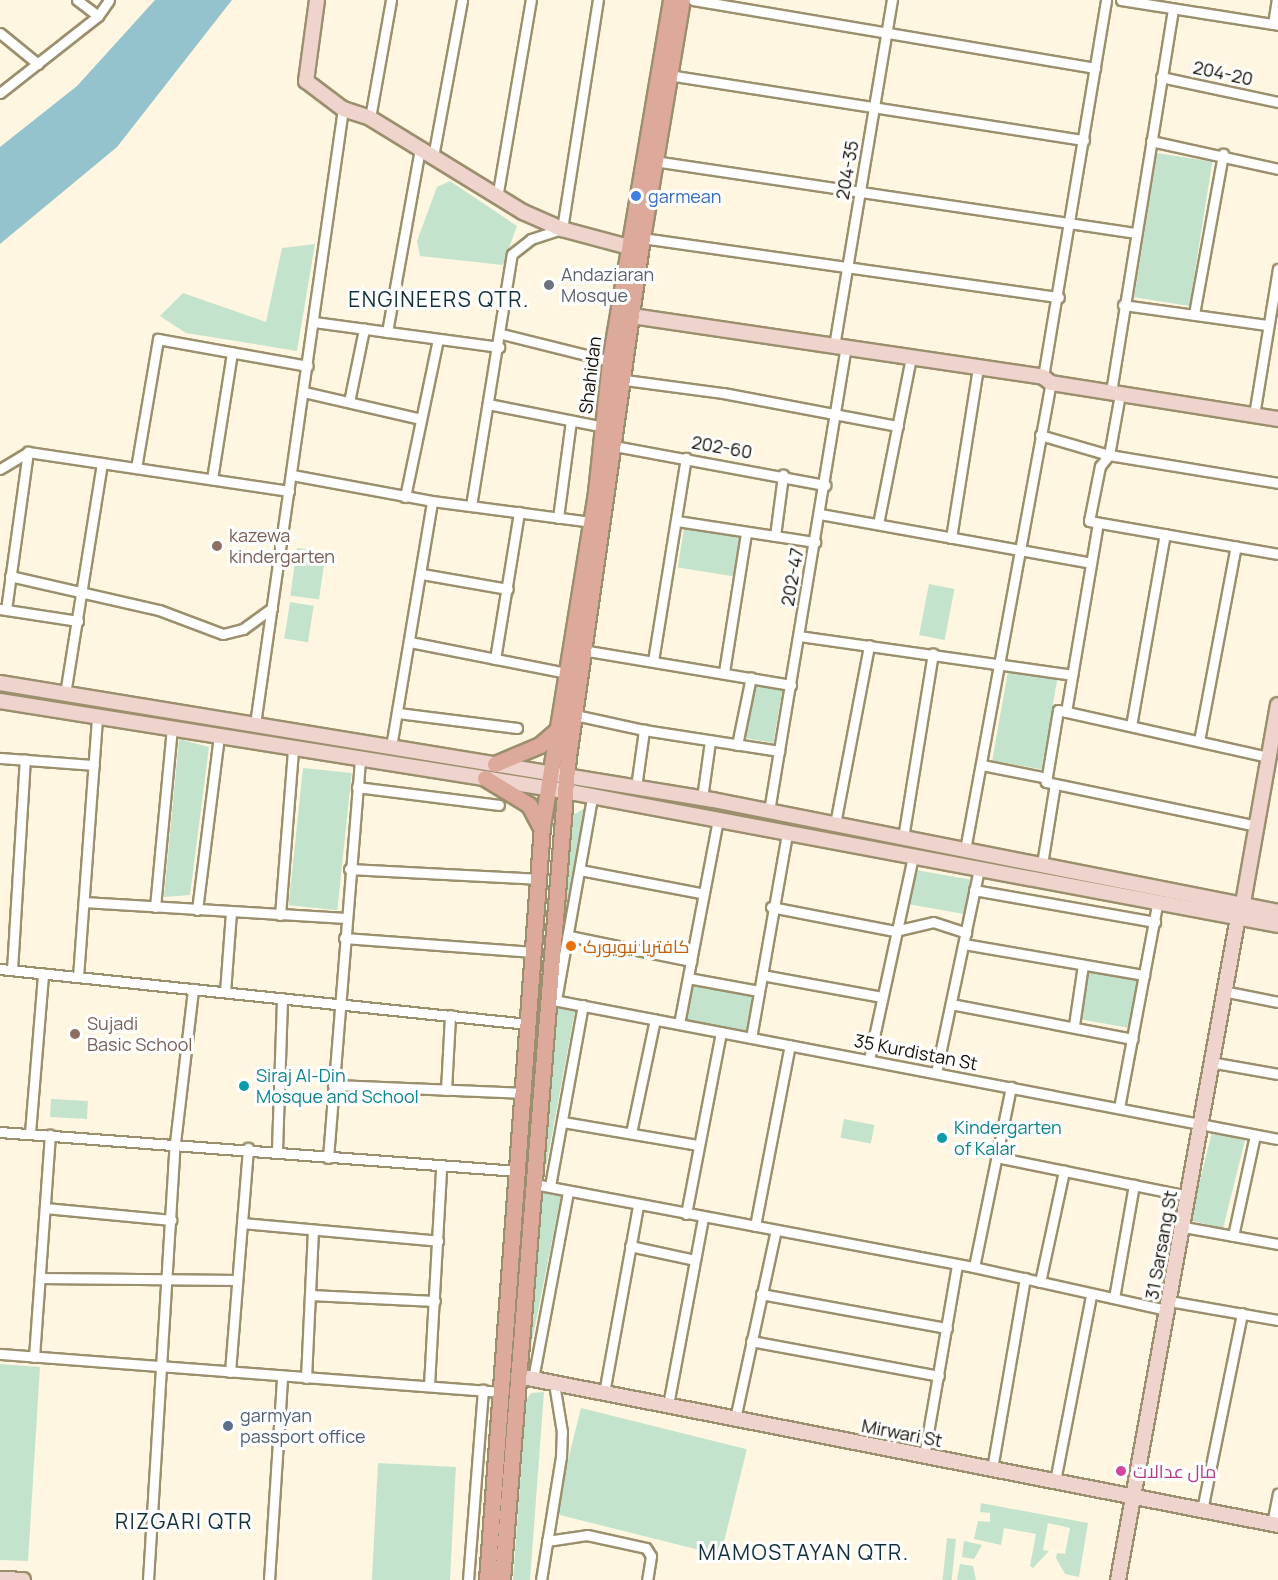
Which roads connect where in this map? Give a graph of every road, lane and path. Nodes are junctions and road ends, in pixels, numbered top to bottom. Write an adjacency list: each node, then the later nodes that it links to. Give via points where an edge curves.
1 (77, 0): 16 (street)
2 (109, 0): 16 (street)
3 (317, 0): 27 (street, via 306,81)
4 (391, 0): 28 (street)
5 (462, 0): 33 (street)
6 (531, 0): 37 (street)
7 (598, 0): 39 (street)
8 (671, 0): 42 (main road, Shahidan)
9 (682, 0): 22 (main road)
10 (693, 0): 18 (street)
11 (892, 0): 18 (street, 204-35)
12 (1106, 0): 21 (street)
13 (1122, 0): 15 (street)
14 (1277, 0): 17 (street)
15 (1173, 9): 17 (street); 23 (street)
16 (98, 16): 20 (street)
17 (1276, 24)
18 (886, 32): 21 (street); 26 (street, 204-35)
19 (0, 33): 20 (street)
20 (38, 64): 24 (street)
21 (1095, 68): 29 (street)
22 (668, 75): 26 (street); 34 (main road)
23 (1161, 77): 25 (street, 204-20); 30 (street)
24 (0, 93)
25 (1278, 102)
26 (874, 106): 29 (street); 36 (street, 204-35)
27 (343, 109): 28 (street); 49 (street)
28 (370, 118): 31 (street)
29 (1084, 140): 38 (street)
30 (1151, 141): 32 (street); 40 (street)
31 (420, 148): 33 (street); 52 (street)
32 (1223, 154): 35 (street); 47 (street)
33 (433, 157): 37 (street)
34 (654, 161): 36 (street); 41 (main road)
35 (1278, 169)
36 (860, 188): 38 (street); 43 (street, 204-35)
37 (497, 198): 39 (street)
38 (1070, 224): 40 (street); 45 (street)
39 (562, 229): 42 (street); 53 (street, via 531,239 512,254)
40 (1135, 232): 46 (street)
41 (642, 238): 43 (street); 48 (main road)
42 (629, 247): 59 (main road, Shahidan)
43 (848, 264): 45 (street); 56 (street, 204-35)
44 (1278, 269): 50 (street)
45 (1059, 297): 63 (street)
46 (1123, 304): 47 (street); 65 (street)
47 (1194, 314): 50 (street)
48 (632, 316): 56 (street); 62 (main road)
49 (314, 322): 51 (street); 60 (street)
50 (1268, 325): 68 (street)
51 (364, 329): 52 (street); 66 (street)
52 (387, 332): 54 (street)
53 (502, 334): 55 (street); 59 (street)
54 (438, 339): 55 (street); 71 (street)
55 (499, 347): 67 (street)
56 (840, 347): 58 (street); 69 (street, 202-47)
57 (232, 352): 60 (street); 81 (street, via 158,339); 85 (street)
58 (911, 357): 61 (street); 73 (street)
59 (610, 361): 74 (main road, Shahidan)
60 (308, 366): 64 (street)
61 (978, 367): 63 (street); 103 (street)
62 (625, 380): 69 (street, via 723,393); 76 (main road)
63 (1047, 380): 65 (street); 75 (street)
64 (304, 392): 66 (street); 84 (street)
65 (1115, 393): 68 (street); 78 (street)
66 (349, 402): 71 (street)
67 (488, 404): 72 (street); 92 (street)
68 (1254, 415): 70 (street)
69 (836, 416): 73 (street); 87 (street, 202-47)
70 (1278, 418)
71 (421, 419): 90 (street)
72 (572, 421): 74 (street); 95 (street)
73 (898, 426): 99 (street)
74 (604, 428): 89 (main road, Shahidan)
75 (1040, 435): 78 (street); 106 (street)
76 (614, 446): 79 (street, 202-60); 89 (main road)
77 (28, 452): 80 (street); 82 (street); 110 (street)
78 (1109, 455): 86 (street); 98 (street, via 1100,466 1089,521)
79 (686, 458): 83 (street, 202-60); 96 (street)
80 (102, 463): 81 (street); 112 (street)
81 (136, 468): 85 (street)
82 (0, 469)
83 (783, 474): 87 (street, 202-60); 102 (street)
84 (291, 475): 88 (street); 90 (street)
85 (212, 480): 88 (street)
86 (1278, 483)
87 (825, 485): 94 (street, 202-47)
88 (289, 491): 113 (street)
89 (602, 492): 97 (main road, Shahidan); 119 (main road)
90 (405, 497): 91 (street)
91 (432, 501): 92 (street); 109 (street)
92 (471, 506): 93 (street)
93 (519, 512): 95 (street); 111 (street)
94 (820, 514): 99 (street); 104 (street, 202-47)
95 (558, 518): 97 (street)
96 (677, 521): 100 (street); 122 (street)
97 (591, 522): 125 (main road, Shahidan)
98 (1098, 523): 101 (street); 108 (street)
99 (878, 524): 103 (street)
100 (746, 533): 102 (street); 124 (street)
101 (1165, 534): 105 (street); 139 (street)
102 (775, 536): 104 (street)
103 (951, 538): 106 (street)
104 (815, 542): 116 (street, 202-47)
105 (1236, 546): 107 (street); 147 (street)
106 (1020, 550): 108 (street); 123 (street)
107 (1278, 554)
108 (1091, 563): 126 (street)
109 (422, 574): 111 (street); 117 (street)
110 (10, 576): 112 (street); 114 (street)
111 (508, 589): 121 (street)
112 (83, 590): 113 (street, via 159,610 223,634 243,629); 115 (street)
113 (272, 608): 138 (street)
114 (3, 610): 115 (street)
115 (78, 621): 130 (street)
116 (799, 636): 118 (street); 129 (street, 202-47)
117 (410, 642): 121 (street); 134 (street)
118 (869, 645): 120 (street); 171 (street)
119 (582, 650): 122 (street); 136 (main road)
120 (933, 653): 123 (street); 175 (street)
121 (495, 659): 125 (street)
122 (653, 661): 124 (street)
123 (1001, 663): 126 (street); 158 (street)
124 (724, 672): 127 (street)
125 (566, 673): 143 (main road, Shahidan)
126 (1072, 675): 135 (street)
127 (751, 677): 129 (street); 148 (street)
128 (0, 683): 130 (street)
129 (791, 685): 151 (street, 202-47)
130 (64, 694): 133 (street)
131 (0, 701): 137 (street)
132 (1278, 705): 152 (street, 31 Sarsang St)
133 (190, 712): 138 (street); 142 (street, via 191,725)
134 (398, 712): 141 (street); 149 (street)
135 (1065, 712): 139 (street); 161 (street, via 1058,710)
136 (575, 715): 144 (street); 159 (main road)
137 (97, 716): 140 (street); 157 (street)
138 (255, 724): 149 (street)
139 (1131, 726): 147 (street)
140 (172, 727): 142 (street); 189 (street)
141 (517, 728)
142 (187, 729): 145 (street)
143 (557, 730): 156 (main road, via 540,745); 159 (main road, Shahidan)
144 (644, 730): 146 (street); 163 (street)
145 (219, 735): 150 (street); 191 (street)
146 (710, 741): 148 (street); 167 (street)
147 (1199, 741): 152 (street)
148 (737, 745): 151 (street)
149 (391, 747): 156 (street)
150 (293, 748): 155 (street); 195 (street)
151 (779, 751): 169 (street, 202-47)
152 (1269, 757): 172 (street, 31 Sarsang St)
153 (0, 758): 154 (street)
154 (24, 759): 157 (street); 208 (street)
155 (360, 759): 160 (street); 162 (street)
156 (495, 764): 159 (street)
157 (94, 765): 187 (street)
158 (982, 765): 161 (street); 176 (street)
159 (560, 766): 163 (street); 164 (main road); 165 (main road)
160 (485, 778): 164 (street); 173 (main road, via 529,805)
161 (1051, 781): 172 (street); 179 (street)
162 (357, 787): 168 (street); 180 (street)
163 (636, 787): 167 (street)
164 (549, 790): 165 (street); 173 (main road)
165 (565, 791): 166 (street); 220 (main road)
166 (592, 797): 170 (street); 182 (street)
167 (702, 798): 169 (street)
168 (499, 805)
169 (769, 811): 171 (street)
170 (717, 820): 174 (street); 186 (street)
171 (835, 824): 175 (street)
172 (1257, 826): 192 (street, 31 Sarsang St)
173 (542, 829): 184 (main road)
174 (787, 834): 177 (street); 190 (street)
175 (903, 838): 176 (street)
176 (965, 850): 178 (street)
177 (913, 857): 181 (street); 199 (street)
178 (1022, 861): 179 (street); 183 (street)
179 (1042, 864): 192 (street)
180 (349, 868): 184 (street); 196 (street)
181 (979, 869): 183 (street); 185 (street)
182 (580, 870): 186 (street); 201 (street)
183 (1020, 877): 188 (street)
184 (537, 879): 204 (main road)
185 (974, 890): 197 (street); 200 (street)
186 (701, 893): 205 (street)
187 (84, 902): 189 (street); 212 (street)
188 (1158, 904): 192 (street); 197 (street)
189 (155, 907): 191 (street)
190 (771, 907): 199 (street); 210 (street)
191 (197, 910): 193 (street)
192 (1241, 910): 194 (street); 198 (street); 216 (street, 31 Sarsang St)
193 (231, 912): 195 (street); 217 (street)
194 (1278, 912)
195 (280, 915): 196 (street)
196 (346, 918): 202 (street)
197 (1155, 922): 211 (street)
198 (1278, 925)
199 (896, 931): 200 (street, via 933,922); 218 (street)
200 (966, 933): 203 (street)
201 (569, 936): 205 (street); 220 (street)
202 (344, 938): 204 (street); 222 (street)
203 (964, 944): 206 (street); 223 (street)
204 (533, 952): 227 (main road)
205 (691, 961): 213 (street)
206 (1083, 966): 211 (street); 229 (street)
207 (0, 969): 208 (street)
208 (12, 970): 209 (street)
209 (43, 974): 212 (street); 246 (street)
210 (762, 975): 215 (street); 218 (street)
211 (1144, 975): 232 (street)
212 (78, 977): 214 (street)
213 (688, 978): 215 (street); 228 (street)
214 (193, 989): 217 (street); 251 (street)
215 (759, 991): 231 (street)
216 (1223, 991): 221 (street); 235 (street, 31 Sarsang St)
217 (225, 992): 219 (street)
218 (882, 997): 234 (street)
219 (282, 998): 222 (street); 254 (street)
220 (552, 999): 224 (street, 35 Kurdistan St); 260 (main road)
221 (1278, 1002)
222 (339, 1004): 225 (street); 238 (street)
223 (951, 1004): 229 (street); 236 (street)
224 (583, 1005): 226 (street, 35 Kurdistan St); 243 (street)
225 (450, 1015): 227 (street); 240 (street)
226 (655, 1019): 228 (street, 35 Kurdistan St); 247 (street)
227 (528, 1024): 241 (main road)
228 (679, 1024): 230 (street, 35 Kurdistan St)
229 (1074, 1025): 232 (street)
230 (721, 1032): 231 (street, 35 Kurdistan St); 252 (street)
231 (751, 1038): 233 (street, 35 Kurdistan St)
232 (1133, 1039): 242 (street)
233 (790, 1045): 234 (street, 35 Kurdistan St); 271 (street)
234 (869, 1060): 236 (street, 35 Kurdistan St)
235 (1210, 1062): 237 (street); 244 (street, 31 Sarsang St)
236 (936, 1073): 239 (street, 35 Kurdistan St)
237 (1278, 1074)
238 (333, 1085): 240 (street); 256 (street)
239 (1011, 1087): 242 (street, 35 Kurdistan St); 255 (street)
240 (446, 1090): 241 (street)
241 (522, 1093): 258 (main road)
242 (1119, 1108): 244 (street, 35 Kurdistan St)
243 (563, 1122): 247 (street); 262 (street)
244 (1199, 1123): 249 (street, 35 Kurdistan St); 264 (street, 31 Sarsang St)
245 (0, 1132): 246 (street)
246 (30, 1133): 248 (street)
247 (631, 1133): 252 (street)
248 (50, 1135): 251 (street); 266 (street)
249 (1255, 1135): 250 (street, 35 Kurdistan St); 275 (street)
250 (1278, 1139)
251 (175, 1143): 253 (street); 269 (street)
252 (696, 1145): 267 (street)
253 (248, 1148): 254 (street); 270 (street)
254 (278, 1150): 256 (street)
255 (996, 1157): 259 (street); 281 (street)
256 (328, 1158): 257 (street)
257 (441, 1167): 258 (street); 276 (street)
258 (517, 1171): 308 (main road)
259 (1064, 1171): 261 (street); 286 (street)
260 (534, 1184): 262 (street); 304 (main road)
261 (1134, 1185): 264 (street); 290 (street)
262 (550, 1186): 263 (street)
263 (568, 1192): 265 (street); 304 (street)
264 (1188, 1196): 272 (street, 31 Sarsang St)
265 (638, 1206): 267 (street); 278 (street)
266 (45, 1208): 269 (street); 282 (street)
267 (686, 1214): 268 (street)
268 (703, 1218): 271 (street); 279 (street)
269 (171, 1220): 284 (street)
270 (242, 1222): 273 (street); 285 (street)
271 (755, 1226): 274 (street)
272 (1184, 1227): 275 (street); 292 (street, 31 Sarsang St)
273 (313, 1230): 276 (street); 289 (street)
274 (776, 1230): 280 (street); 287 (street)
275 (1233, 1236): 277 (street)
276 (438, 1241): 291 (street)
277 (1278, 1244)
278 (630, 1246): 279 (street); 309 (street)
279 (695, 1260): 310 (street)
280 (957, 1265): 281 (street); 295 (street)
281 (974, 1267): 283 (street)
282 (40, 1278): 284 (street); 298 (street)
283 (1025, 1278): 286 (street); 313 (street)
284 (167, 1280): 285 (street); 299 (street)
285 (237, 1280): 300 (street)
286 (1040, 1282): 288 (street)
287 (761, 1294): 295 (street); 296 (street)
288 (1091, 1295): 290 (street); 314 (street)
289 (310, 1296): 291 (street); 303 (street)
290 (1114, 1298): 292 (street)
291 (435, 1301): 306 (street)
292 (1168, 1305): 293 (street); 317 (street, 31 Sarsang St)
293 (1242, 1313): 294 (street); 318 (street)
294 (1278, 1320)
295 (947, 1328): 302 (street)
296 (751, 1341): 302 (street); 311 (street)
297 (0, 1354): 298 (street)
298 (34, 1357): 299 (street)
299 (163, 1368): 300 (street); 324 (street)
300 (230, 1372): 301 (street)
301 (282, 1377): 303 (street); 325 (street)
302 (939, 1377): 312 (street)
303 (306, 1378): 306 (street)
304 (526, 1378): 305 (street, Mirwari St); 315 (main road)
305 (554, 1383): 309 (street, Mirwari St); 321 (street, via 561,1424 561,1457)
306 (429, 1385): 307 (street)
307 (483, 1390): 308 (street); 326 (street)
308 (501, 1392): 315 (main road)
309 (604, 1393): 310 (street, Mirwari St)
310 (668, 1405): 311 (street, Mirwari St)
311 (735, 1419): 312 (street, Mirwari St)
312 (924, 1456): 313 (street, Mirwari St)
313 (992, 1469): 314 (street, Mirwari St)
314 (1055, 1481): 317 (street, Mirwari St)
315 (502, 1482): 319 (main road)
316 (1278, 1494): 320 (street)
317 (1134, 1497): 318 (street, Mirwari St); 331 (street, 31 Sarsang St)
318 (1202, 1510): 320 (street, Mirwari St)
319 (500, 1516): 327 (main road); 328 (main road)
320 (1275, 1524)
321 (547, 1541): 329 (street); 330 (street, via 587,1535 646,1548 651,1556)
322 (0, 1578): 323 (street)
323 (23, 1580)
324 (148, 1580)
325 (269, 1580)
326 (468, 1580)
327 (488, 1580)
328 (502, 1580)
329 (541, 1580)
330 (647, 1580)
331 (1118, 1580)

